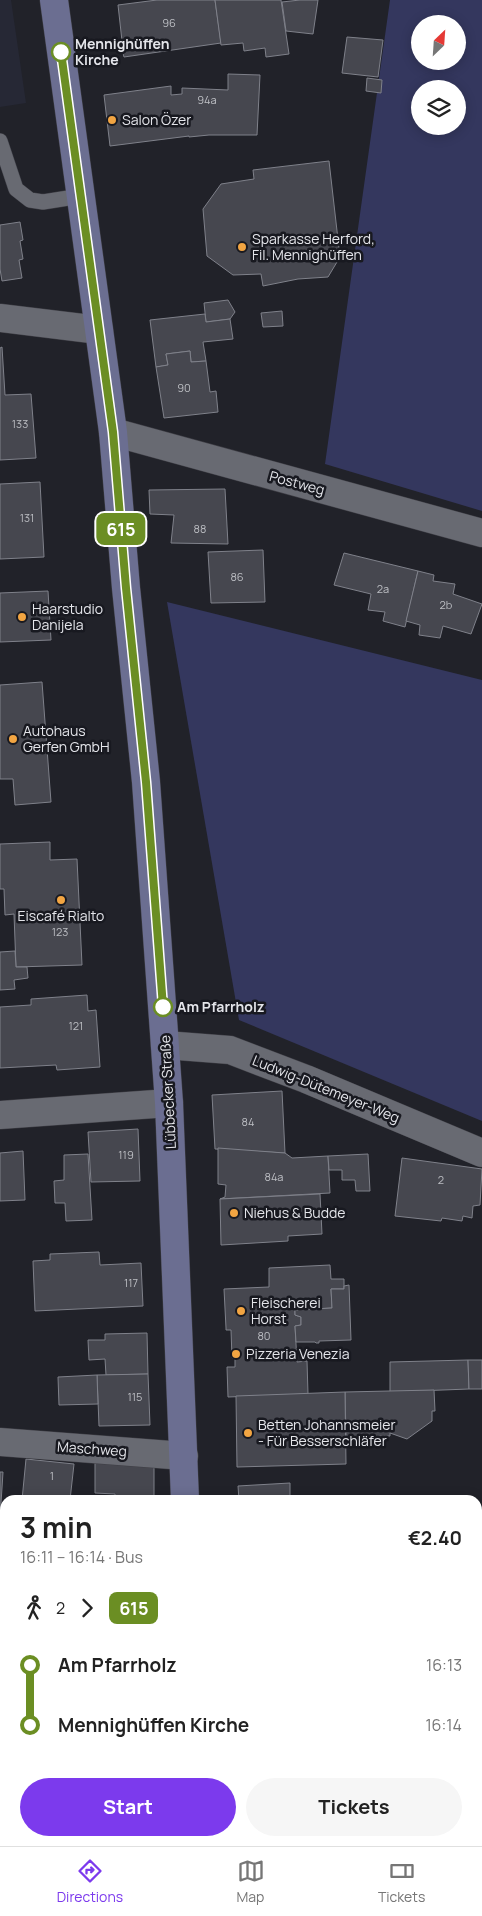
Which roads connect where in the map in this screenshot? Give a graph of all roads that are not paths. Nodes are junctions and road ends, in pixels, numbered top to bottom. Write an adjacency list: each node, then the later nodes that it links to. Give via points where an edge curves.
1 (54, 0): 3 (main road, Lübbecker Straße)
2 (0, 141): 3 (lane, via 16,189 30,200 43,202)
3 (80, 196): 5 (main road, Lübbecker Straße)
4 (0, 318): 5 (street)
5 (99, 330): 6 (main road, Lübbecker Straße)
6 (113, 432): 7 (street, Postweg); 8 (main road, Lübbecker Straße, via 146,782)
7 (482, 533)
8 (165, 1045): 9 (main road, Lübbecker Straße); 11 (street, Ludwig-Dütemeyer-Weg, via 230,1050)
9 (169, 1103): 10 (street); 13 (main road, Lübbecker Straße)
10 (0, 1115)
11 (482, 1153)
12 (0, 1442): 13 (street, Maschweg)
13 (184, 1456): 14 (main road, Lübbecker Straße)
14 (185, 1495)

